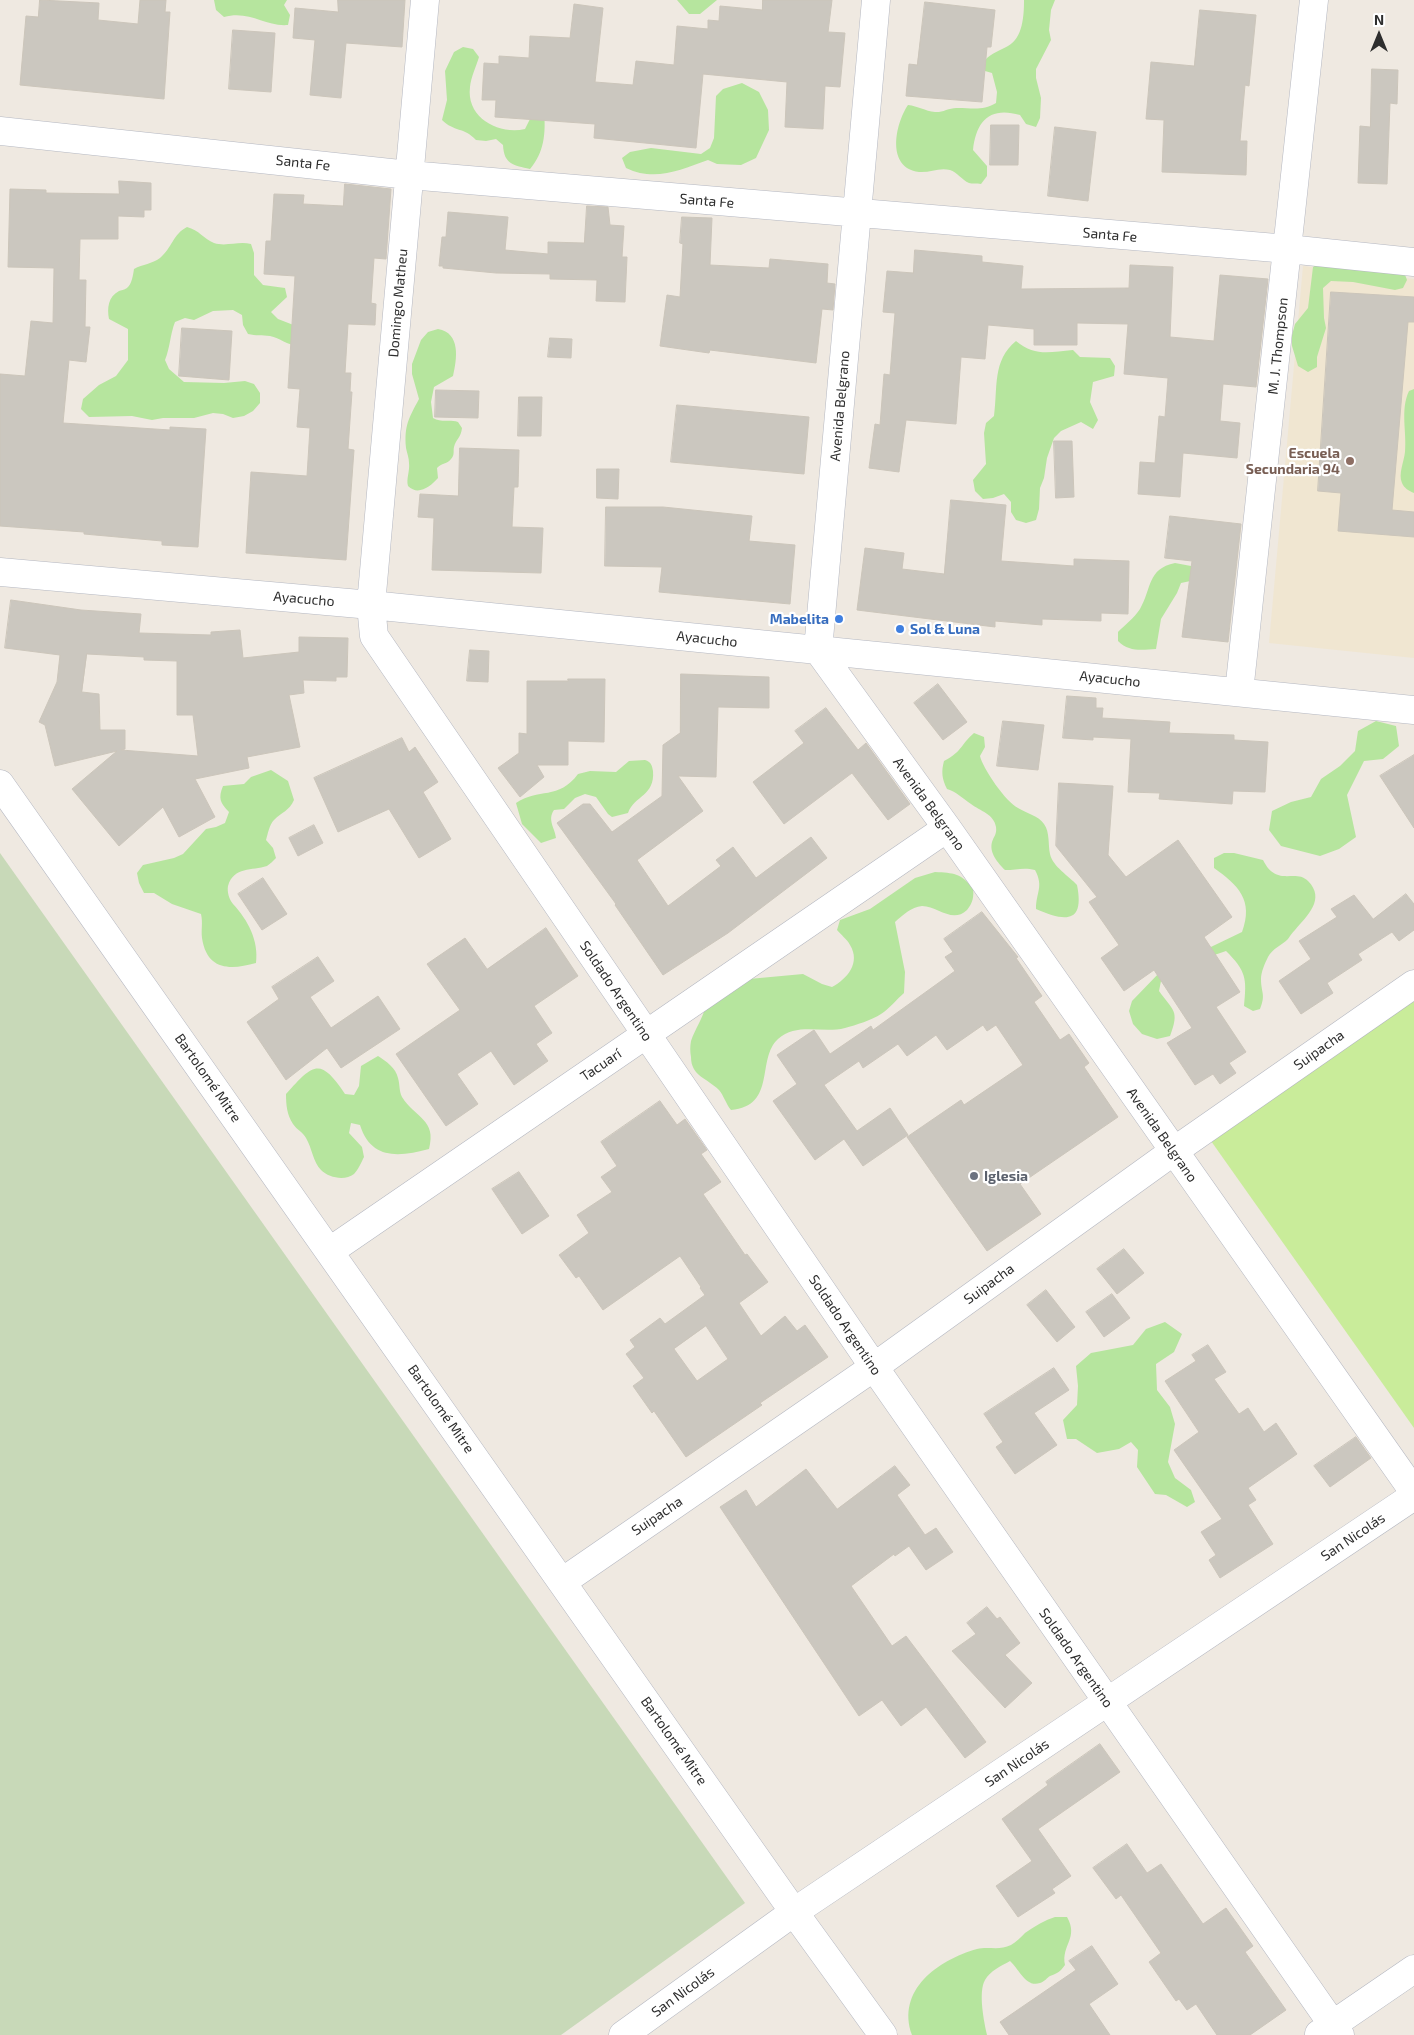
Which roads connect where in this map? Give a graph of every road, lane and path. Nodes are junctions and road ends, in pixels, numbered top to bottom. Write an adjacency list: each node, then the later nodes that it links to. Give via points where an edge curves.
1 (425, 0): 5 (street, Domingo Matheu)
2 (876, 0): 6 (street, Avenida Belgrano)
3 (1314, 0): 7 (street, M. J. Thompson)
4 (0, 131): 5 (street, Santa Fe)
5 (409, 175): 6 (street, Santa Fe); 10 (street, Domingo Matheu)
6 (857, 214): 7 (street, Santa Fe); 11 (street, Avenida Belgrano)
7 (1288, 249): 8 (street, Santa Fe); 12 (street, M. J. Thompson)
8 (1414, 262)
9 (0, 572): 10 (street, Ayacucho)
10 (371, 606): 11 (street, Ayacucho); 17 (street, Soldado Argentino, via 374,636)
11 (818, 650): 12 (street, Ayacucho); 15 (street, Avenida Belgrano)
12 (1239, 692): 13 (street, Ayacucho)
13 (1414, 710)
14 (0, 784): 19 (street, Bartolomé Mitre)
15 (947, 828): 17 (street, Tacuarí); 18 (street, Avenida Belgrano)
16 (1414, 984): 18 (street, Suipacha)
17 (645, 1034): 19 (street, Tacuarí); 20 (street, Soldado Argentino)
18 (1174, 1151): 20 (street, Suipacha); 21 (street, Avenida Belgrano)
19 (330, 1251): 22 (street, Bartolomé Mitre)
20 (874, 1368): 22 (street, Suipacha); 23 (street, Soldado Argentino)
21 (1414, 1494): 23 (street, San Nicolás)
22 (562, 1582): 24 (street, Bartolomé Mitre)
23 (1107, 1702): 24 (street, San Nicolás); 26 (street, Soldado Argentino)
24 (794, 1912): 27 (street, San Nicolás); 28 (street, Bartolomé Mitre)
25 (1414, 1968): 26 (street)
26 (1330, 2031)
27 (623, 2035)
28 (883, 2035)

